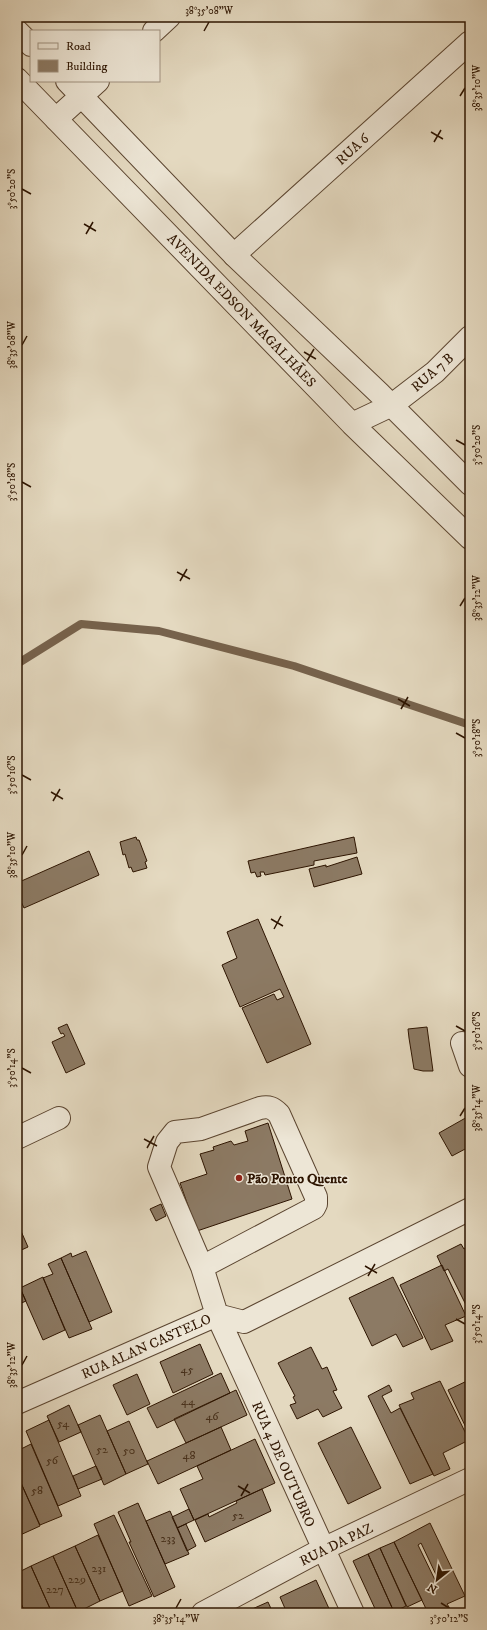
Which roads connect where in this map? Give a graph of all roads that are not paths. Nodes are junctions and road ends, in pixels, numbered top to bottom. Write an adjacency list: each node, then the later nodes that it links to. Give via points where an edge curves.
1 (169, 17): 2 (street)
2 (155, 30)
3 (17, 31): 5 (street)
4 (470, 42): 10 (street, RUA 6)
5 (30, 44)
6 (17, 79): 9 (street, AVENIDA EDSON MAGALHÃES)
7 (95, 82): 8 (street)
8 (74, 88): 9 (street); 10 (street)
9 (56, 119): 13 (street, AVENIDA EDSON MAGALHÃES)
10 (234, 255): 12 (street)
11 (470, 337): 12 (street, RUA 7 B, via 435,372)
12 (392, 405): 13 (street, RUA 7 B); 14 (street)
13 (352, 424): 15 (street, AVENIDA EDSON MAGALHÃES)
14 (470, 484)
15 (470, 538)
16 (462, 1043): 17 (street)
17 (470, 1066)
18 (59, 1118): 19 (street)
19 (17, 1138)
20 (470, 1209): 22 (street, RUA ALAN CASTELO, via 244,1322)
21 (202, 1267): 21 (street, RUA 4 DE OUTUBRO, via 159,1167 168,1142 175,1132 201,1130 266,1106 273,1108 279,1114 316,1197 316,1204 310,1210); 22 (street, RUA 4 DE OUTUBRO)
22 (217, 1315): 23 (street, RUA ALAN CASTELO); 25 (street, RUA 4 DE OUTUBRO)
23 (17, 1403)
24 (470, 1479): 25 (street, RUA DA PAZ)
25 (323, 1550): 26 (street, RUA DA PAZ); 27 (street, RUA 4 DE OUTUBRO)
26 (203, 1613)
27 (353, 1613)

